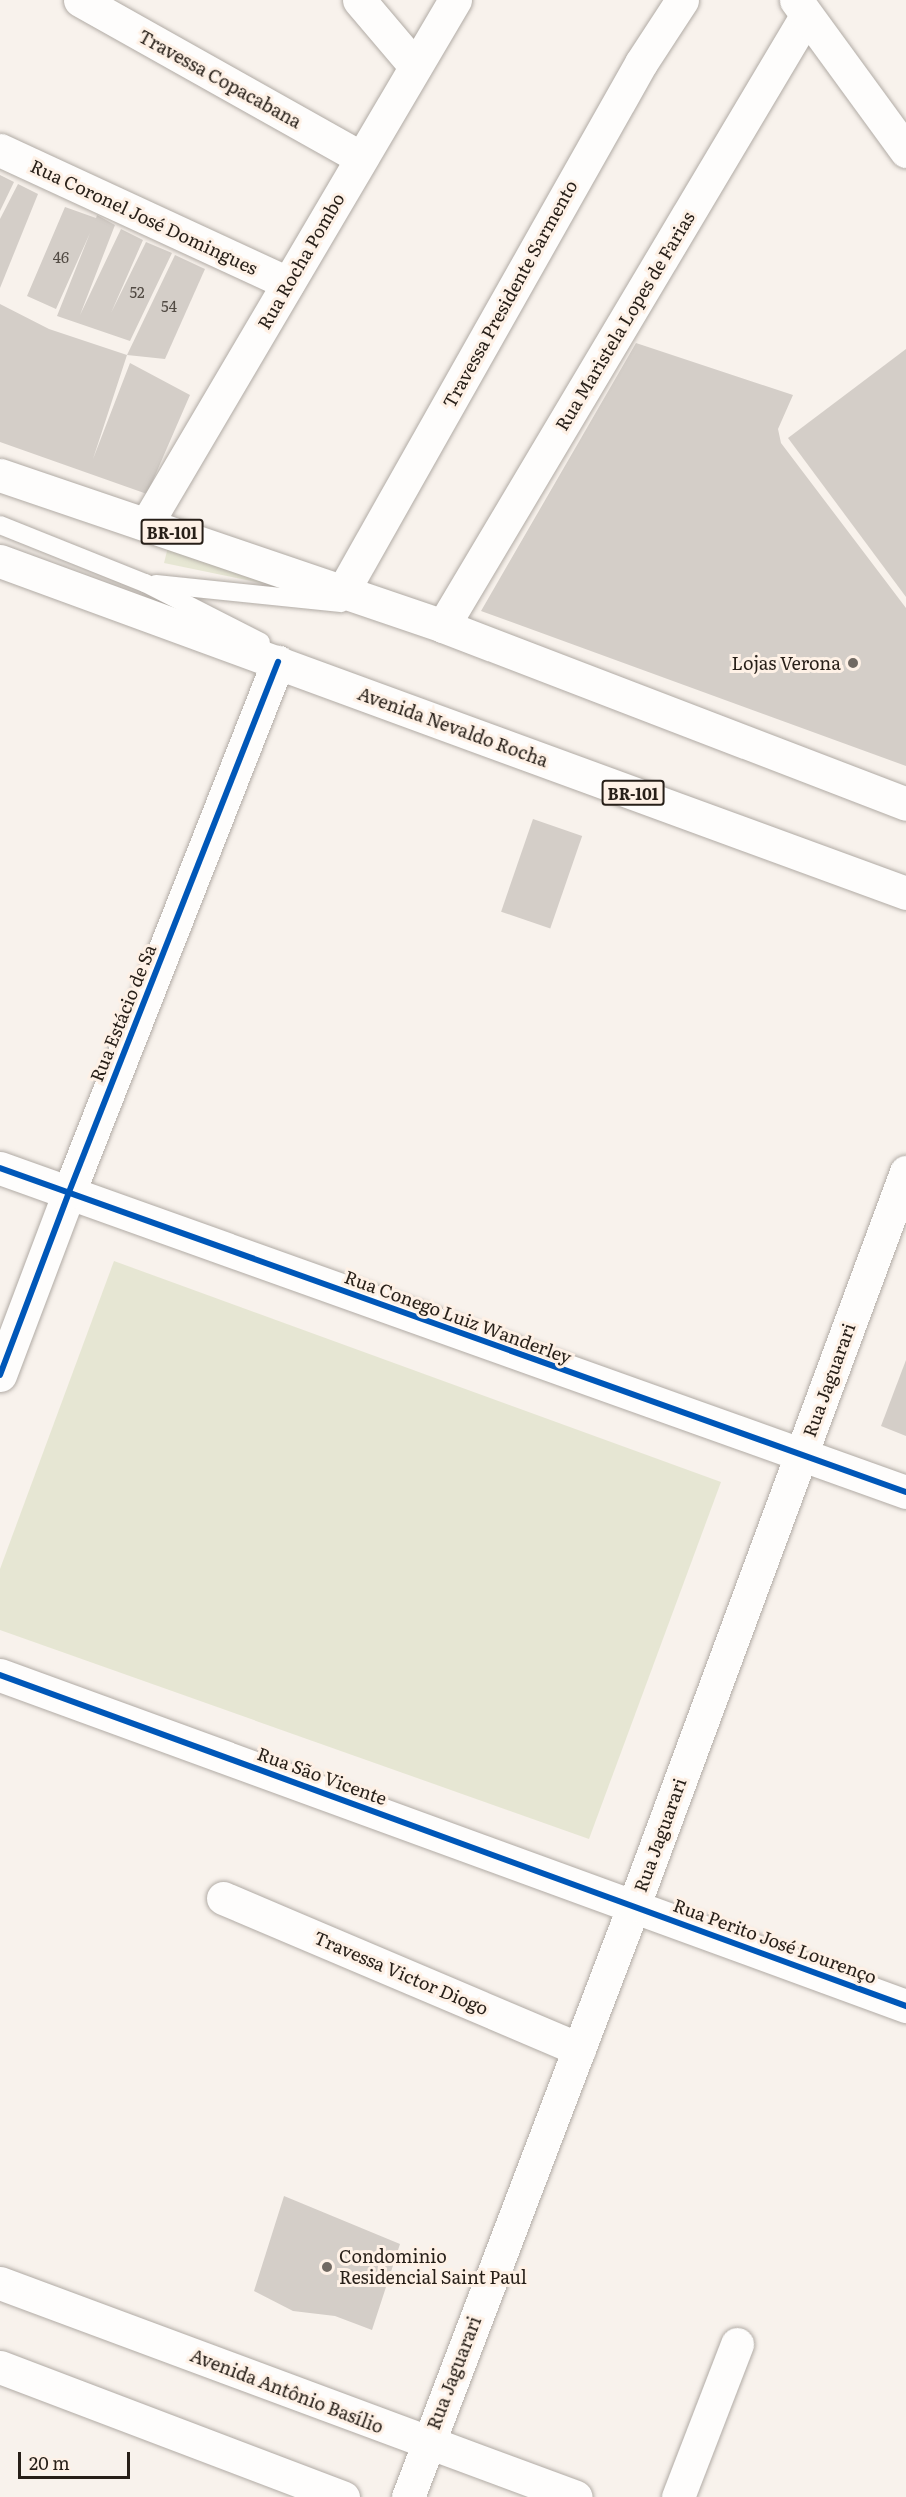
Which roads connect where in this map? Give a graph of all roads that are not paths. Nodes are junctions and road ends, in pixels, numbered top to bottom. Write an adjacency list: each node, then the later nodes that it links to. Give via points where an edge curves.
1 (80, 0): 9 (main road, Travessa Copacabana)
2 (360, 0): 6 (main road)
3 (455, 0): 6 (main road, Rua Rocha Pombo)
4 (682, 0): 16 (main road, Travessa Presidente Sarmento, via 640,63)
5 (801, 8): 8 (main road); 18 (main road, Rua Maristela Lopes de Farias)
6 (415, 66): 9 (main road, Rua Rocha Pombo)
7 (0, 150): 10 (main road, Rua Coronel José Domingues)
8 (906, 151)
9 (361, 158): 10 (main road, Rua Rocha Pombo)
10 (288, 283): 12 (main road, Rua Rocha Pombo)
11 (0, 475): 12 (main road, BR-101)
12 (147, 523): 16 (main road, BR-101)
13 (0, 525): 15 (lane)
14 (0, 561): 19 (main road, Avenida Nevaldo Rocha / BR-101)
15 (145, 583): 17 (lane); 20 (lane)
16 (343, 591): 17 (main road, BR-101)
17 (390, 608): 18 (main road, BR-101)
18 (443, 626): 21 (main road, BR-101)
19 (278, 663): 20 (main road, Avenida Nevaldo Rocha / BR-101); 25 (main road, Rua Estácio de Sa)
20 (359, 692): 22 (main road, Avenida Nevaldo Rocha / BR-101)
21 (906, 804)
22 (906, 893)
23 (0, 1168): 25 (main road, Rua Conego Luiz Wanderley)
24 (906, 1172): 27 (main road, Rua Jaguarari)
25 (69, 1192): 26 (main road, Rua Estácio de Sa); 27 (main road, Rua Conego Luiz Wanderley)
26 (0, 1375)
27 (801, 1456): 28 (main road, Rua Conego Luiz Wanderley); 31 (main road, Rua Jaguarari)
28 (906, 1492)
29 (0, 1675): 31 (main road, Rua São Vicente)
30 (223, 1898): 33 (main road, Travessa Victor Diogo)
31 (634, 1905): 32 (main road, Rua Perito José Lourenço); 33 (main road, Rua Jaguarari)
32 (906, 2006)
33 (579, 2049): 37 (main road, Rua Jaguarari)
34 (0, 2283): 37 (main road, Avenida Antônio Basílio)
35 (736, 2344): 41 (main road)
36 (0, 2367): 38 (main road)
37 (427, 2444): 39 (main road, Rua Jaguarari); 40 (main road, Avenida Antônio Basílio)
38 (343, 2497)
39 (408, 2497)
40 (576, 2497)
41 (678, 2497)

